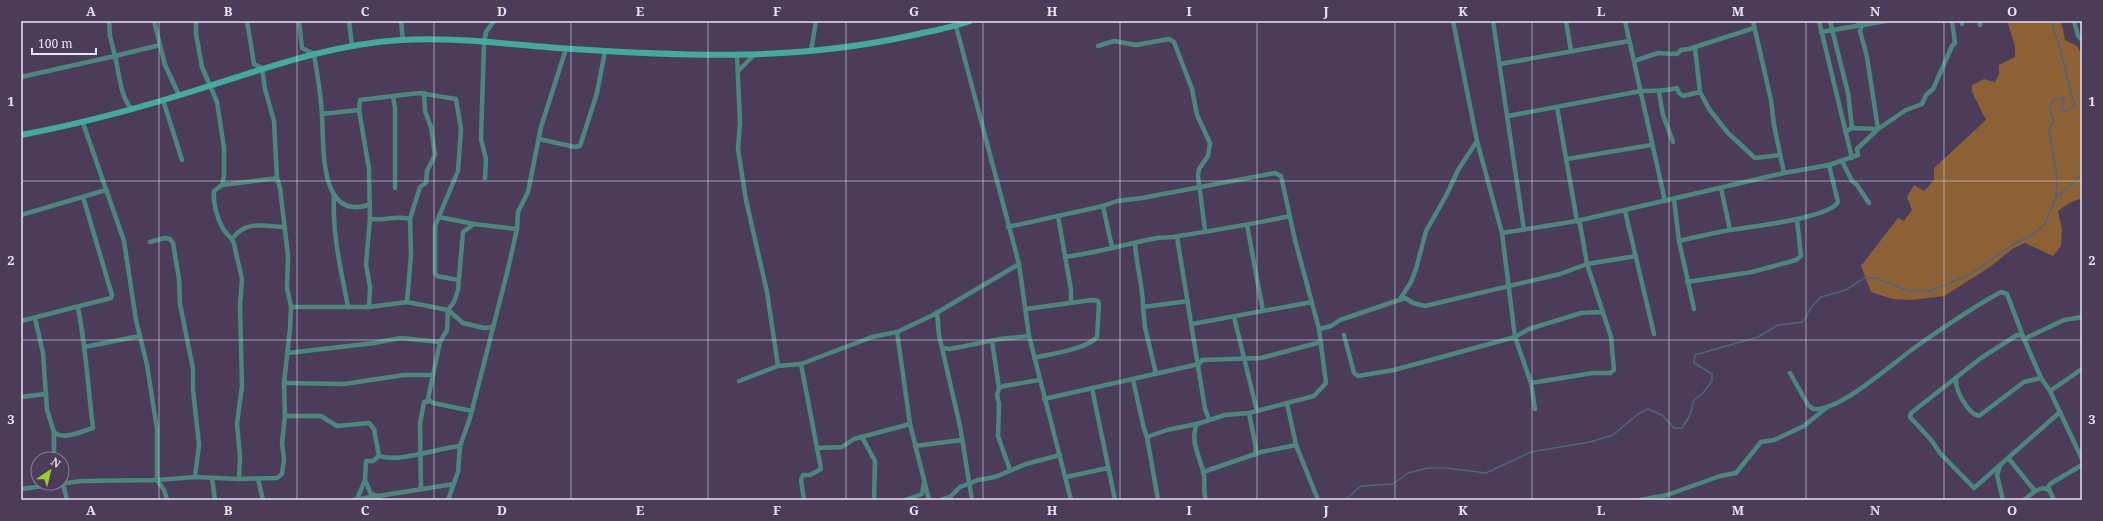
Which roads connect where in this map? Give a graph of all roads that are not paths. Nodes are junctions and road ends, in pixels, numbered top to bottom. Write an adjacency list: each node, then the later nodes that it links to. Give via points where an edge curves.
1 (109, 21): 43 (street)
2 (154, 21): 32 (street)
3 (196, 21): 49 (street, via 202,67)
4 (247, 21): 46 (street, via 254,64)
5 (299, 21): 40 (street, via 302,48)
6 (349, 21): 33 (street)
7 (401, 21): 28 (street)
8 (494, 21): 31 (street, via 486,32)
9 (816, 21): 38 (street)
10 (970, 21): 24 (main road)
11 (1453, 21): 68 (street)
12 (1493, 21): 45 (street)
13 (1566, 21): 39 (street)
14 (1625, 21): 30 (street)
15 (1753, 21): 25 (street)
16 (1819, 21): 27 (street)
17 (1830, 21): 26 (street)
18 (1886, 21): 21 (street)
19 (1952, 21): 64 (street, via 1955,43 1933,89 1926,95 1922,104 1906,110)
20 (2074, 21): 29 (street, via 2078,36)
21 (1872, 22): 22 (street)
22 (1859, 23): 23 (street); 64 (street, via 1862,26 1860,31 1867,57)
23 (1847, 24): 26 (street)
24 (956, 26): 38 (main road, via 852,47); 104 (street)
25 (1754, 28): 36 (street); 71 (street, via 1771,100)
26 (1832, 30): 27 (street); 63 (street, via 1848,94)
27 (1821, 32): 65 (street)
28 (403, 40): 31 (main road); 33 (main road)
29 (2082, 40)
30 (1630, 41): 39 (street); 44 (street)
31 (484, 43): 35 (main road); 79 (street, via 481,139 486,159)
32 (160, 45): 43 (street); 54 (street)
33 (352, 45): 40 (main road)
34 (1098, 46): 81 (street, via 1114,42 1136,45 1169,39 1174,42 1192,89 1197,115 1210,143 1208,156 1199,169)
35 (566, 48): 37 (main road); 67 (street)
36 (1695, 48): 44 (street, via 1681,50 1677,54 1658,53); 52 (street)
37 (605, 51): 41 (main road); 67 (street, via 597,93 580,146)
38 (811, 51): 42 (main road)
39 (1571, 51): 45 (street)
40 (314, 54): 46 (main road); 60 (street)
41 (737, 55): 42 (main road); 47 (street)
42 (754, 55): 47 (street)
43 (115, 56): 48 (street); 58 (street, via 127,104)
44 (1634, 61): 50 (street)
45 (1500, 64): 61 (street)
46 (262, 68): 49 (main road); 78 (street, via 274,121)
47 (738, 71): 165 (street, via 738,149 746,200 767,292)
48 (21, 76)
49 (209, 86): 54 (main road); 80 (street, via 217,102 224,148)
50 (1641, 91): 51 (street); 57 (street); 70 (street)
51 (1659, 92): 52 (street, via 1677,88 1683,96); 69 (street, via 1663,115)
52 (1700, 92): 71 (street, via 1720,124 1748,154 1759,159)
53 (424, 94): 55 (street); 96 (street, via 456,99 460,129 458,171); 98 (street, via 424,111 431,127 435,155 427,171 426,183 420,187)
54 (179, 95): 56 (main road)
55 (393, 96): 59 (street, via 360,100); 82 (street)
56 (163, 100): 58 (main road); 74 (street)
57 (1557, 107): 61 (street); 73 (street)
58 (132, 109): 62 (main road)
59 (359, 110): 60 (street); 90 (street, via 369,169)
60 (322, 114): 85 (street, via 326,167 329,187)
61 (1508, 116): 107 (street)
62 (83, 122): 66 (main road); 84 (street)
63 (1852, 128): 64 (street); 65 (street)
64 (1878, 129): 72 (street, via 1857,149 1858,155)
65 (1845, 132): 72 (street)
66 (21, 135)
67 (539, 139): 105 (street, via 528,192 518,212)
68 (1477, 141): 109 (street); 123 (street, via 1458,170 1426,231 1416,270 1409,287)
69 (1673, 142)
70 (1651, 145): 73 (street); 88 (street)
71 (1780, 155): 77 (street)
72 (1852, 158): 75 (street)
73 (1567, 159): 100 (street)
74 (182, 160)
75 (1842, 161): 76 (street); 89 (street, via 1852,181 1858,185)
76 (1829, 165): 77 (street); 99 (street, via 1838,198 1836,207)
77 (1784, 173): 83 (street)
78 (277, 178): 80 (street); 103 (street)
79 (485, 178)
80 (222, 185): 111 (street, via 214,191 217,212 224,230)
81 (1199, 187): 91 (street, via 1117,201); 95 (street, via 1275,173 1282,176); 106 (street)
82 (395, 188)
83 (1721, 188): 87 (street); 108 (street)
84 (106, 190): 86 (street); 149 (street, via 124,241)
85 (334, 195): 90 (street, via 339,201 350,205); 129 (street, via 336,247)
86 (83, 197): 93 (street); 132 (street, via 112,295 108,300)
87 (1674, 199): 88 (street); 112 (street)
88 (1665, 201): 92 (street)
89 (1869, 203)
90 (368, 205): 97 (street)
91 (1103, 206): 94 (street); 115 (street)
92 (1625, 211): 100 (street); 116 (street)
93 (21, 215)
94 (1058, 216): 104 (street); 117 (street)
95 (1290, 216): 102 (street); 127 (street)
96 (439, 217): 101 (street); 120 (street, via 435,226 435,273 436,276)
97 (370, 219): 98 (street); 130 (street, via 366,264 370,287)
98 (410, 219): 125 (street, via 411,255)
99 (1797, 220): 108 (street); 121 (street, via 1801,256 1796,260 1752,272)
100 (1577, 222): 107 (street); 119 (street, via 1580,224)
101 (474, 224): 105 (street); 120 (street, via 463,232)
102 (1247, 225): 106 (street); 136 (street)
103 (284, 227): 111 (street, via 252,225 241,229); 128 (street, via 288,256 287,288)
104 (1008, 227): 118 (street)
105 (516, 229): 144 (street)
106 (1206, 230): 110 (street)
107 (1524, 230): 109 (street)
108 (1730, 230): 112 (street)
109 (1502, 233): 122 (street)
110 (1177, 237): 114 (street); 124 (street)
111 (232, 239): 222 (street, via 242,279 242,386 237,424)
112 (1679, 241): 121 (street)
113 (150, 242): 219 (street, via 166,238 173,243 180,304 193,369 199,445)
114 (1135, 243): 115 (street); 131 (street, via 1136,265)
115 (1112, 247): 117 (street, via 1099,252)
116 (1636, 256): 119 (street); 147 (street)
117 (1065, 257): 126 (street)
118 (1018, 264): 133 (street); 137 (street)
119 (1587, 264): 122 (street, via 1560,274); 138 (street)
120 (458, 280): 135 (street, via 454,302)
121 (1687, 282): 134 (street)
122 (1508, 286): 123 (street, via 1425,306 1405,298); 151 (street)
123 (1400, 299): 145 (street)
124 (1188, 300): 131 (street); 143 (street)
125 (407, 302): 130 (street); 135 (street)
126 (1071, 302): 133 (street); 161 (street, via 1098,301 1097,337 1083,345)
127 (1312, 302): 136 (street); 145 (street)
128 (291, 307): 129 (street); 159 (street)
129 (348, 307): 130 (street)
130 (369, 307)
131 (1144, 307): 168 (street, via 1145,327)
132 (78, 308): 141 (street); 156 (street)
133 (1026, 309): 150 (street)
134 (1694, 309)
135 (448, 310): 144 (street, via 463,323 484,328); 154 (street, via 447,330)
136 (1263, 311): 139 (street)
137 (937, 312): 146 (street); 157 (street)
138 (1602, 312): 151 (street, via 1581,313 1529,329); 176 (street, via 1612,343 1612,372)
139 (1234, 317): 143 (street); 162 (street)
140 (2082, 317): 152 (street, via 2064,320)
141 (35, 318): 142 (street); 182 (street, via 43,352)
142 (21, 321)
143 (1192, 324): 164 (street)
144 (493, 327): 189 (street)
145 (1319, 329): 155 (street)
146 (897, 332): 163 (street, via 872,337); 195 (street)
147 (1654, 334)
148 (1344, 335): 151 (street, via 1354,373 1358,376 1394,370)
149 (140, 336): 156 (street); 224 (street, via 157,429)
150 (1029, 336): 153 (street); 161 (street)
151 (1515, 337): 176 (street)
152 (2024, 340): 170 (street); 171 (street, via 2021,335 2017,335); 187 (street, via 2007,294 2001,292 1922,342 1868,383)
153 (992, 341): 158 (street); 179 (street)
154 (440, 342): 159 (street, via 401,338); 169 (street)
155 (1321, 342): 162 (street, via 1261,358); 186 (street, via 1326,383 1314,396)
156 (84, 348): 197 (street, via 93,428 61,436)
157 (943, 348): 158 (street); 160 (street)
158 (950, 349): 160 (street)
159 (288, 353): 175 (street)
160 (945, 353): 200 (street, via 949,384)
161 (1034, 358): 172 (street)
162 (1245, 359): 164 (street, via 1206,359); 190 (street)
163 (801, 364): 165 (street); 204 (street)
164 (1199, 364): 168 (street); 194 (street, via 1205,409)
165 (778, 366): 174 (street)
166 (2082, 369): 181 (street)
167 (1790, 373): 187 (street, via 1808,405 1813,409)
168 (1156, 374): 173 (street, via 1139,376)
169 (433, 375): 175 (street, via 404,375 344,384); 185 (street, via 428,399)
170 (2041, 378): 178 (street, via 2024,382 1979,416 1976,416 1961,399); 181 (street)
171 (1956, 379): 177 (street); 178 (street)
172 (1039, 380): 179 (street); 184 (street)
173 (1133, 380): 180 (street); 199 (street)
174 (739, 381)
175 (284, 383): 193 (street)
176 (1531, 383): 188 (street)
177 (1949, 383): 178 (street); 214 (street, via 1911,412 1912,420 1932,441 1940,454 1974,488)
178 (1955, 385)
179 (999, 388): 217 (street, via 998,436)
180 (1092, 388): 184 (street); 216 (street)
181 (2050, 392): 191 (street)
182 (45, 394): 183 (street); 197 (street)
183 (21, 397)
184 (1044, 399): 209 (street)
185 (430, 401): 189 (street); 208 (street, via 424,402 420,424)
186 (1287, 403): 190 (street); 201 (street)
187 (1826, 408): 250 (street, via 1804,426 1778,439 1760,442 1736,473 1720,476 1667,495)
188 (1534, 409)
189 (472, 411): 202 (street)
190 (1257, 411): 192 (street)
191 (2060, 412): 212 (street); 213 (street)
192 (1249, 413): 194 (street); 205 (street)
193 (285, 416): 211 (street, via 321,416 337,426 369,422 374,429); 223 (street, via 282,474 277,478)
194 (1209, 419): 196 (street)
195 (910, 424): 198 (street); 203 (street)
196 (1192, 428): 199 (street, via 1167,430); 218 (street)
197 (54, 432): 206 (street)
198 (862, 437): 204 (street, via 842,447); 240 (street, via 875,461)
199 (1147, 437): 247 (street)
200 (962, 440): 203 (street); 229 (street)
201 (1296, 445): 207 (street); 249 (street)
202 (460, 446): 208 (street); 228 (street, via 458,472)
203 (915, 446): 226 (street)
204 (817, 448): 239 (street, via 821,470 803,475 801,480)
205 (1256, 448): 207 (street); 210 (street)
206 (54, 451)
207 (1261, 452): 210 (street)
208 (421, 453): 211 (street, via 399,457); 230 (street)
209 (1060, 455): 217 (street); 220 (street)
210 (1255, 455): 218 (street)
211 (379, 456): 225 (street, via 373,461 366,461)
212 (2009, 459): 214 (street); 232 (street)
213 (2082, 459)
214 (2000, 465): 251 (street, via 1997,475)
215 (2082, 465): 231 (street, via 2050,484)
216 (1108, 468): 220 (street); 246 (street)
217 (1010, 470): 229 (street)
218 (1203, 472): 248 (street)
219 (195, 477): 221 (street); 224 (street)
220 (1066, 477): 245 (street)
221 (212, 478): 222 (street); 235 (street)
222 (239, 479): 223 (street)
223 (258, 479): 236 (street)
224 (157, 480): 227 (street); 234 (street)
225 (365, 480): 233 (street, via 371,494); 237 (street)
226 (924, 480): 241 (street, via 922,494); 242 (street)
227 (70, 483)
228 (454, 484): 230 (street); 238 (street)
229 (969, 484): 243 (street); 244 (street)
230 (421, 489): 233 (street)
231 (2049, 490): 232 (street, via 2043,488); 253 (street)
232 (2036, 492): 252 (street)
233 (378, 498): 237 (street)
234 (167, 500)
235 (215, 500)
236 (263, 500)
237 (355, 500)
238 (448, 500)
239 (804, 500)
240 (874, 500)
241 (905, 500)
242 (929, 500)
243 (941, 500)
244 (972, 500)
245 (1071, 500)
246 (1115, 500)
247 (1158, 500)
248 (1206, 500)
249 (1318, 500)
250 (1640, 500)
251 (2003, 500)
252 (2024, 500)
253 (2054, 500)

